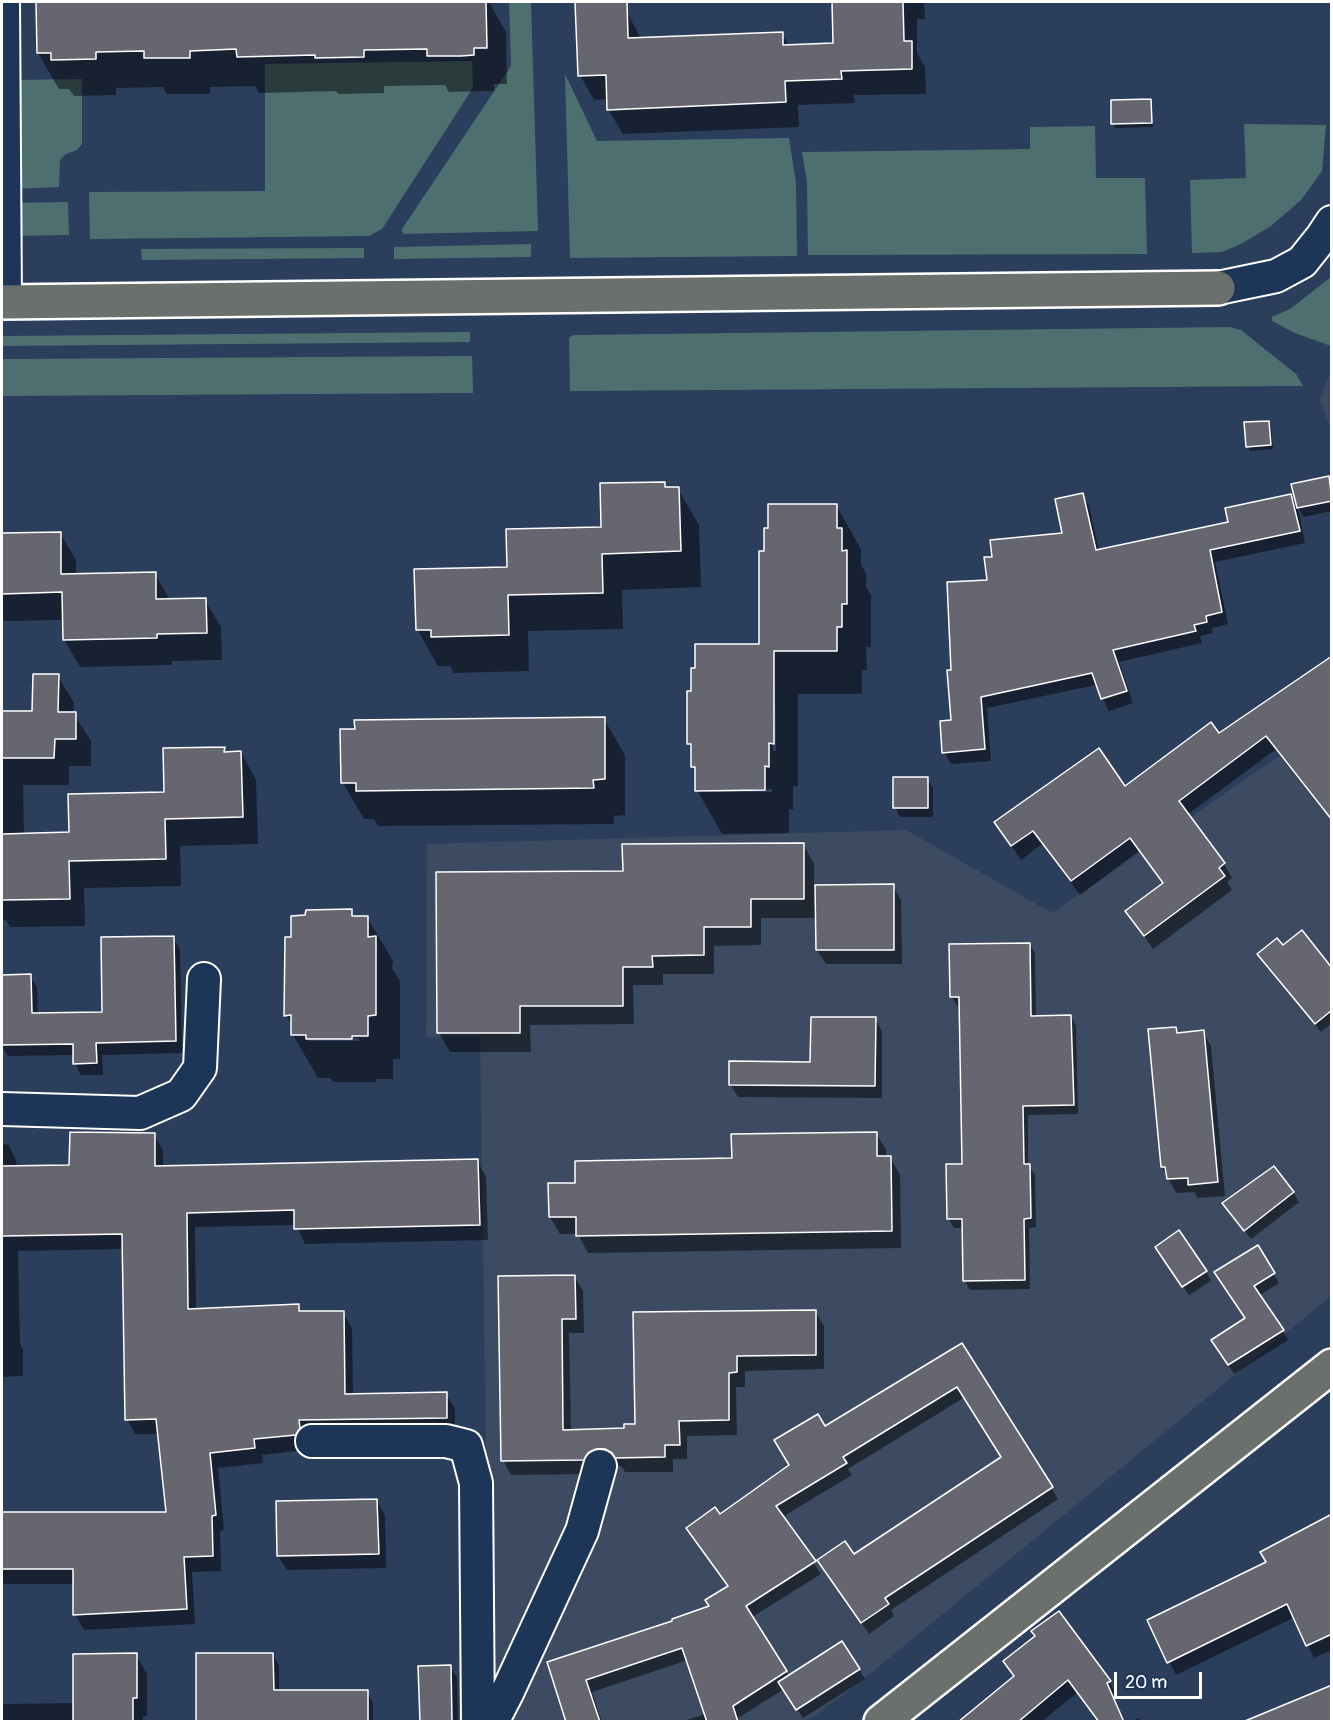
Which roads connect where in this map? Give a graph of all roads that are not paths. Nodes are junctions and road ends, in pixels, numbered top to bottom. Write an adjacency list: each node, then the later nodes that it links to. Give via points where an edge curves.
1 (3, 2): 4 (street)
2 (1332, 222): 3 (street, via 1302,262 1276,276)
3 (1218, 288): 4 (main road)
4 (3, 302)
5 (204, 978): 6 (street, via 200,1068 181,1095 140,1113)
6 (2, 1109)
7 (1332, 1366): 12 (main road)
8 (312, 1441): 10 (street, via 446,1441 466,1434 476,1483)
9 (600, 1466): 11 (street, via 582,1531)
10 (478, 1722)
11 (492, 1722)
12 (881, 1722)

